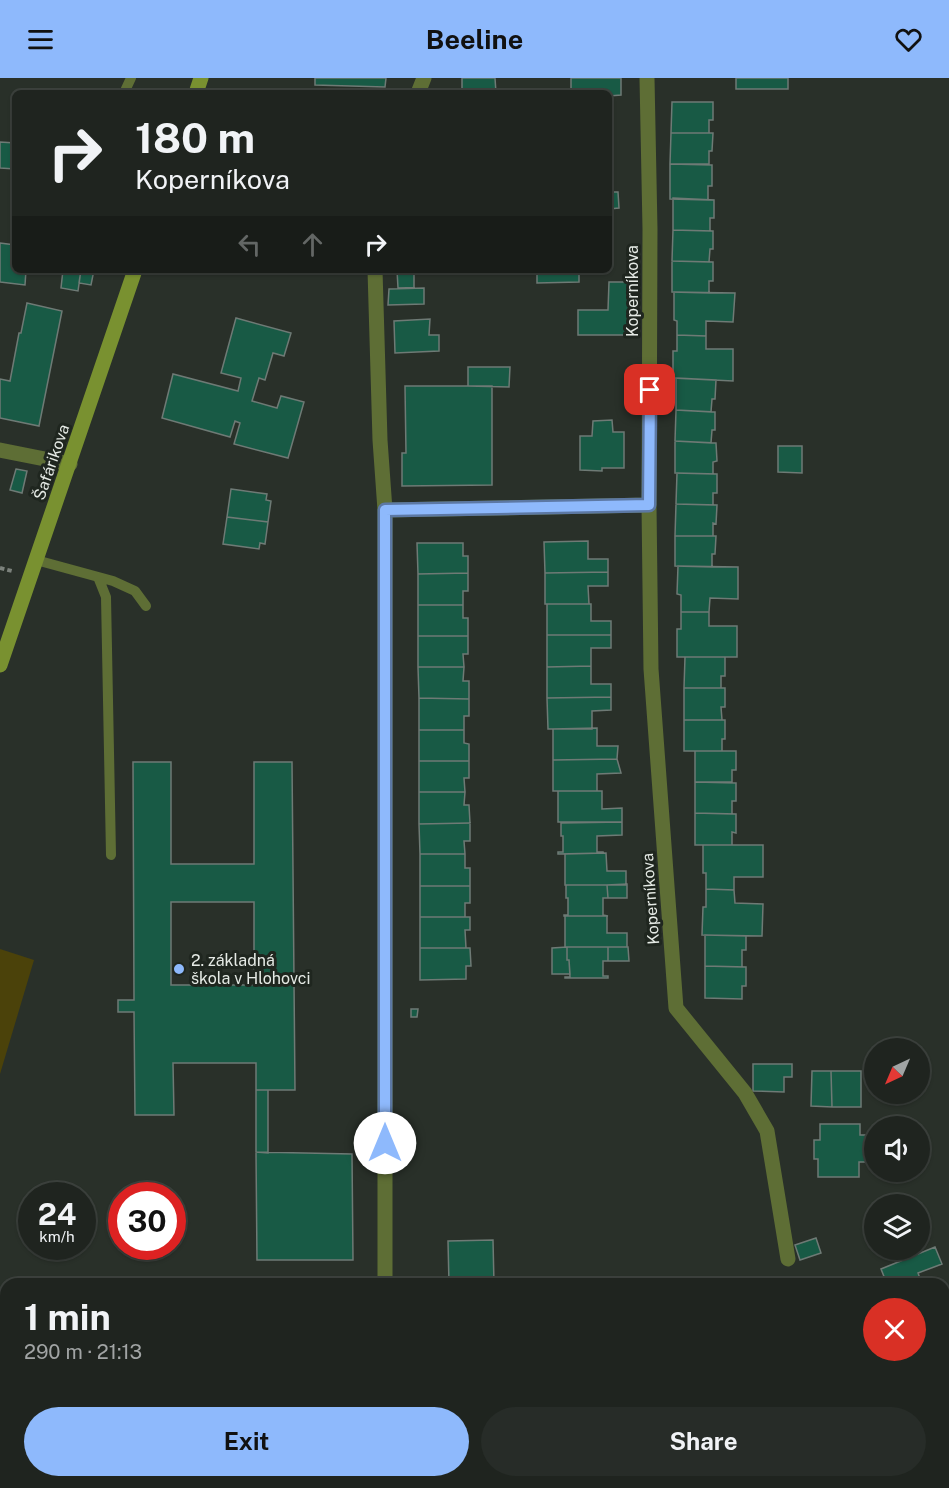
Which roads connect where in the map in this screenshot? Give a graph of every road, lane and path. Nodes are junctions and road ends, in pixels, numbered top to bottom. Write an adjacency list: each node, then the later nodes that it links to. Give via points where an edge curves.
1 (647, 78): 6 (street, Koperníkova)
2 (134, 273): 5 (main road, Šafárikova)
3 (375, 273): 7 (street)
4 (0, 450): 5 (street)
5 (69, 464): 8 (main road, Šafárikova)
6 (649, 505): 7 (street); 13 (street, Koperníkova, via 651,669 676,1008 745,1093 767,1131)
7 (385, 510): 14 (street)
8 (36, 560): 9 (lane); 11 (main road, Šafárikova)
9 (98, 577): 10 (lane, via 135,591); 12 (lane, via 106,597)
10 (146, 606)
11 (0, 665)
12 (111, 855)
13 (788, 1259)
14 (385, 1278)

